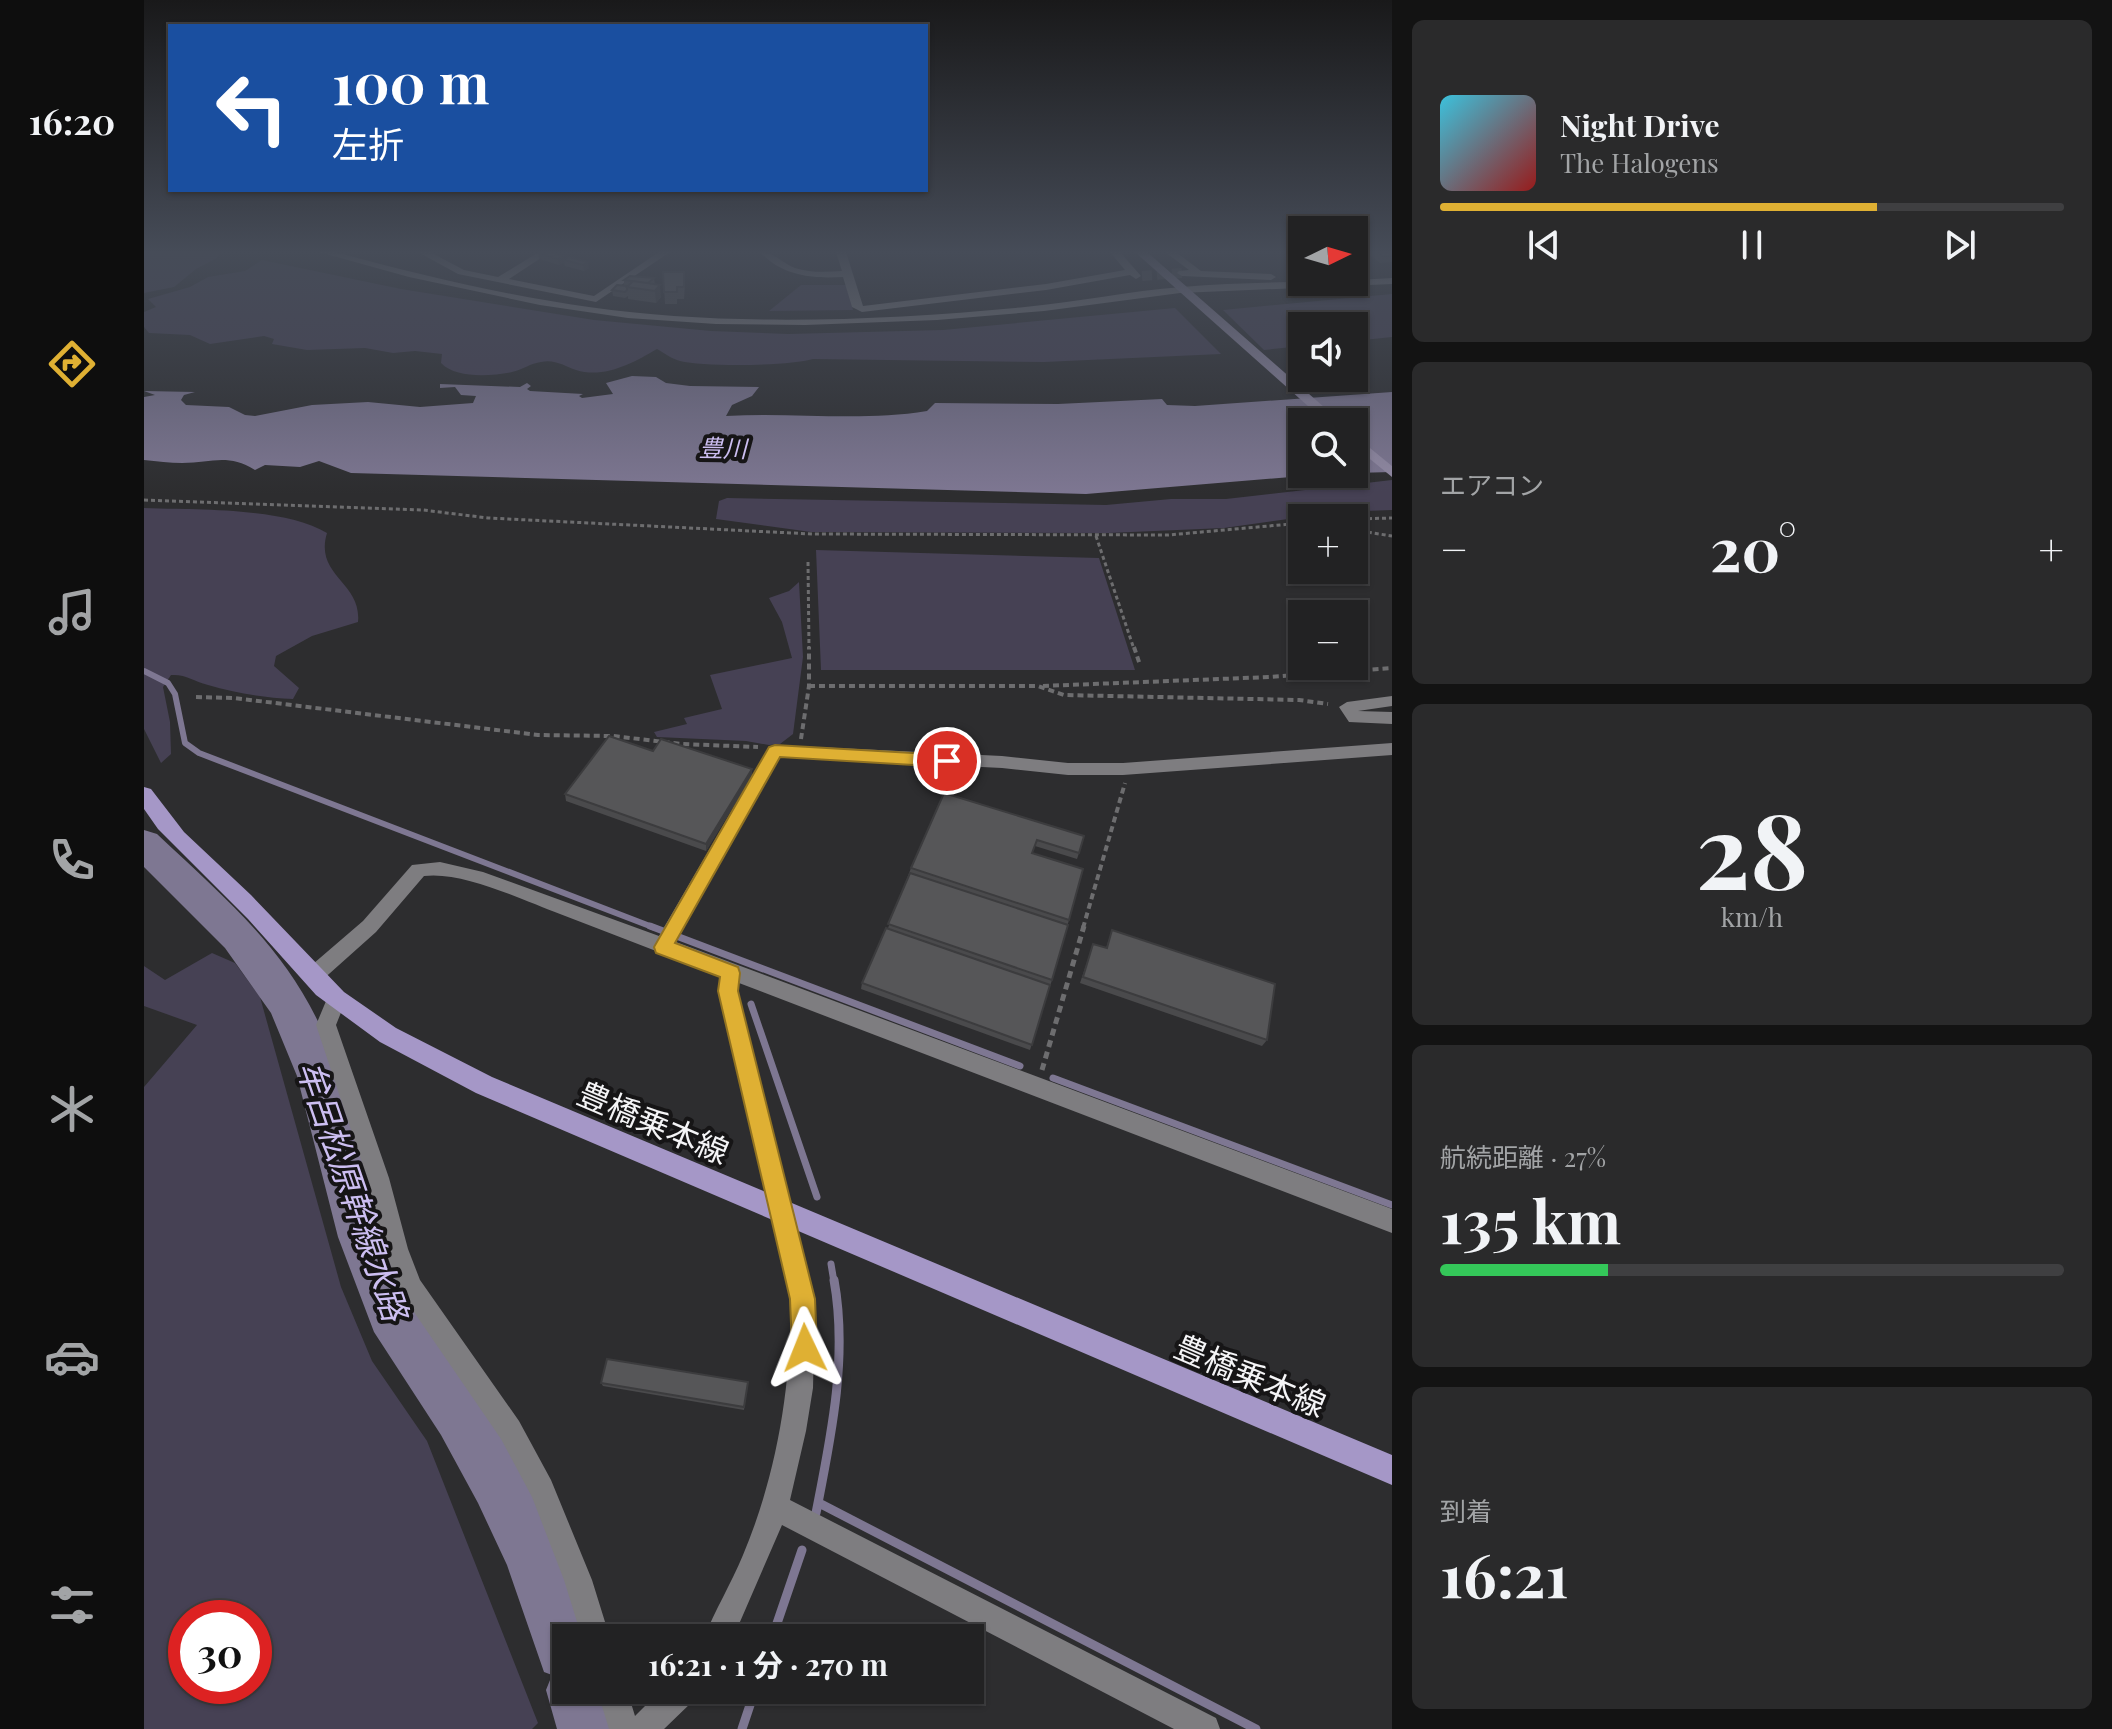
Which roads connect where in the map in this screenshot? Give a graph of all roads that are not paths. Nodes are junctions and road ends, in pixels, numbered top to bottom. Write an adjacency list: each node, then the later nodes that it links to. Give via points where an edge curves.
1 (1232, 333): 2 (main road)
2 (1318, 408)
3 (1368, 452): 4 (main road)
4 (1392, 473)
5 (1392, 701): 6 (street, via 1351,713)
6 (1392, 718)
7 (1392, 749): 9 (street, via 1123,769 775,751)
8 (144, 794): 11 (main road, 豊橋乗本線, via 196,856)
9 (665, 945): 10 (street); 11 (street, via 521,892 428,866 418,870 354,945)
10 (731, 973): 13 (street, via 728,991); 14 (street)
11 (313, 976): 12 (main road, 豊橋乗本線)
12 (336, 1000): 13 (main road, 豊橋乗本線, via 484,1085); 17 (street, via 326,1025 411,1288 510,1430 542,1489)
13 (779, 1211): 15 (main road, 豊橋乗本線); 16 (street, via 803,1299 805,1348 794,1438)
14 (1392, 1221)
15 (1392, 1470)
16 (775, 1507): 18 (street); 23 (street)
17 (592, 1624)
18 (726, 1624)
19 (616, 1704): 21 (street)
20 (668, 1704): 22 (street)
21 (624, 1729)
22 (643, 1729)
23 (1205, 1729)

